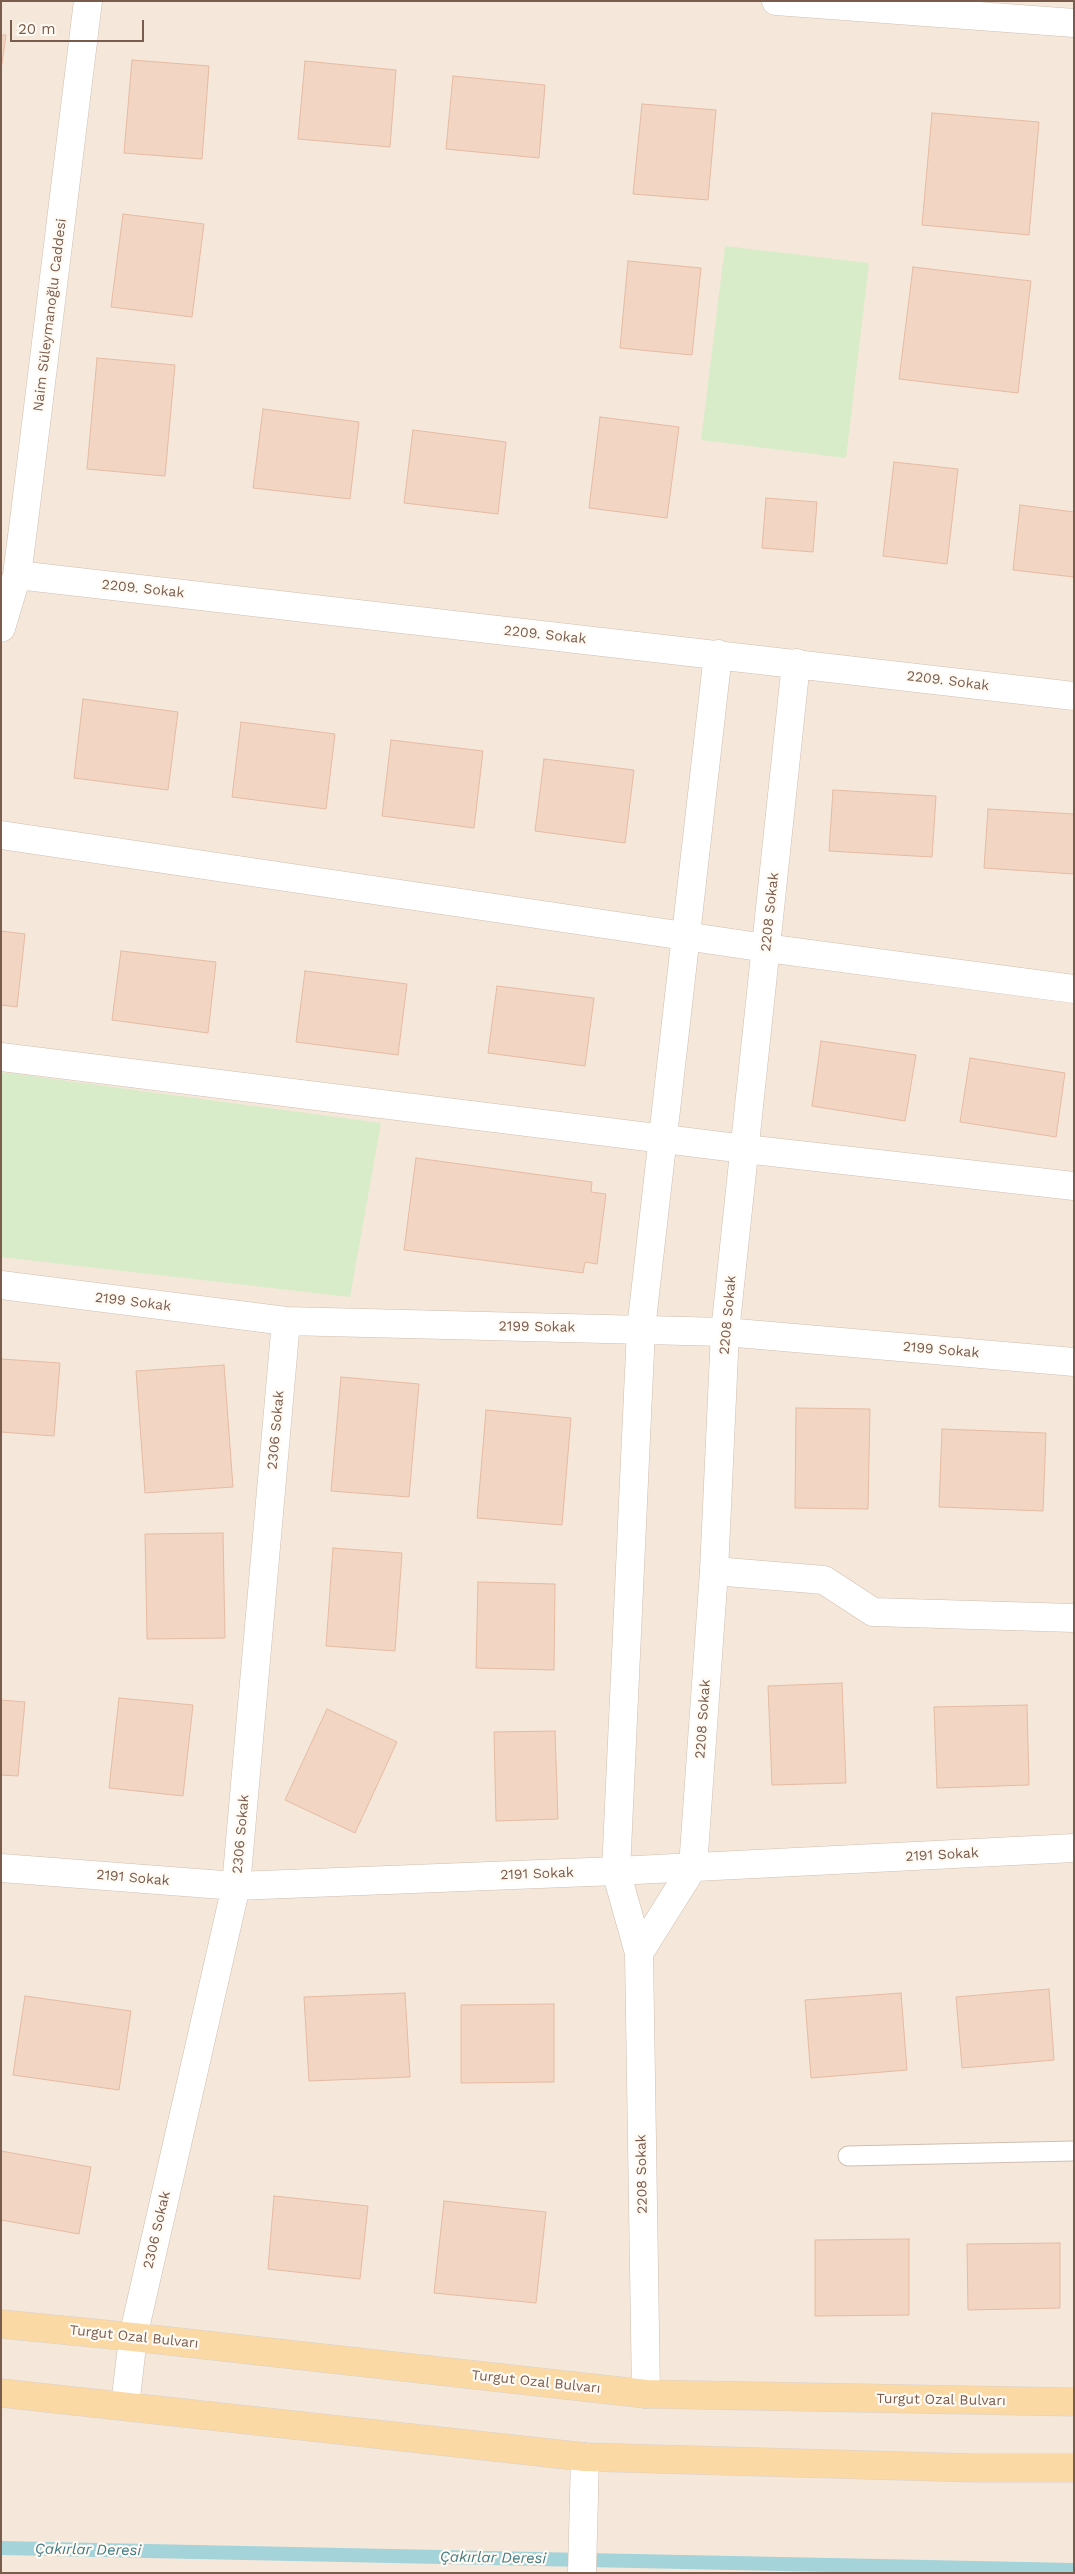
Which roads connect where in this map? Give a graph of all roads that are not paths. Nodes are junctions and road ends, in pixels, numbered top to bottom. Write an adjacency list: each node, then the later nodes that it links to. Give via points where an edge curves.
1 (88, 1): 4 (street, Naim Süleymanoğlu Caddesi)
2 (776, 1): 3 (street)
3 (1074, 23)
4 (16, 575): 5 (street, Naim Süleymanoğlu Caddesi); 6 (street, 2209. Sokak)
5 (1, 628)
6 (718, 654): 7 (street, 2209. Sokak); 10 (street, 2208 Sokak)
7 (796, 663): 8 (street, 2209. Sokak); 11 (street, 2208 Sokak)
8 (1074, 696)
9 (1, 835): 10 (street)
10 (686, 937): 11 (street); 14 (street, 2208 Sokak)
11 (766, 948): 12 (street); 15 (street, 2208 Sokak)
12 (1074, 989)
13 (1, 1057): 14 (street)
14 (661, 1138): 15 (street); 19 (street, 2208 Sokak)
15 (745, 1149): 16 (street); 20 (street, 2208 Sokak)
16 (1074, 1186)
17 (1, 1285): 18 (street, 2199 Sokak)
18 (286, 1321): 19 (street, 2199 Sokak); 28 (street, 2306 Sokak)
19 (641, 1329): 20 (street, 2199 Sokak); 27 (street, 2208 Sokak)
20 (725, 1332): 21 (street, 2199 Sokak); 22 (street, 2208 Sokak)
21 (1074, 1362)
22 (714, 1572): 23 (street, via 824,1580 873,1612); 25 (street, 2208 Sokak)
23 (1074, 1618)
24 (1074, 1848): 25 (street, 2191 Sokak)
25 (692, 1867): 27 (street, 2191 Sokak); 29 (street, 2208 Sokak)
26 (1, 1868): 28 (street, 2191 Sokak)
27 (616, 1871): 28 (street, 2191 Sokak); 29 (street, 2208 Sokak)
28 (236, 1886): 33 (street, 2306 Sokak)
29 (639, 1954): 35 (street, 2208 Sokak)
30 (1074, 2151): 31 (lane)
31 (848, 2156)
32 (1, 2324): 33 (main road, Turgut Ozal Bulvarı)
33 (133, 2337): 35 (main road, Turgut Ozal Bulvarı); 37 (street, 2306 Sokak)
34 (1, 2393): 37 (main road)
35 (646, 2394): 36 (main road, Turgut Ozal Bulvarı)
36 (1074, 2402)
37 (125, 2406): 38 (main road)
38 (585, 2458): 39 (main road); 40 (street)
39 (1074, 2468)
40 (582, 2573)

